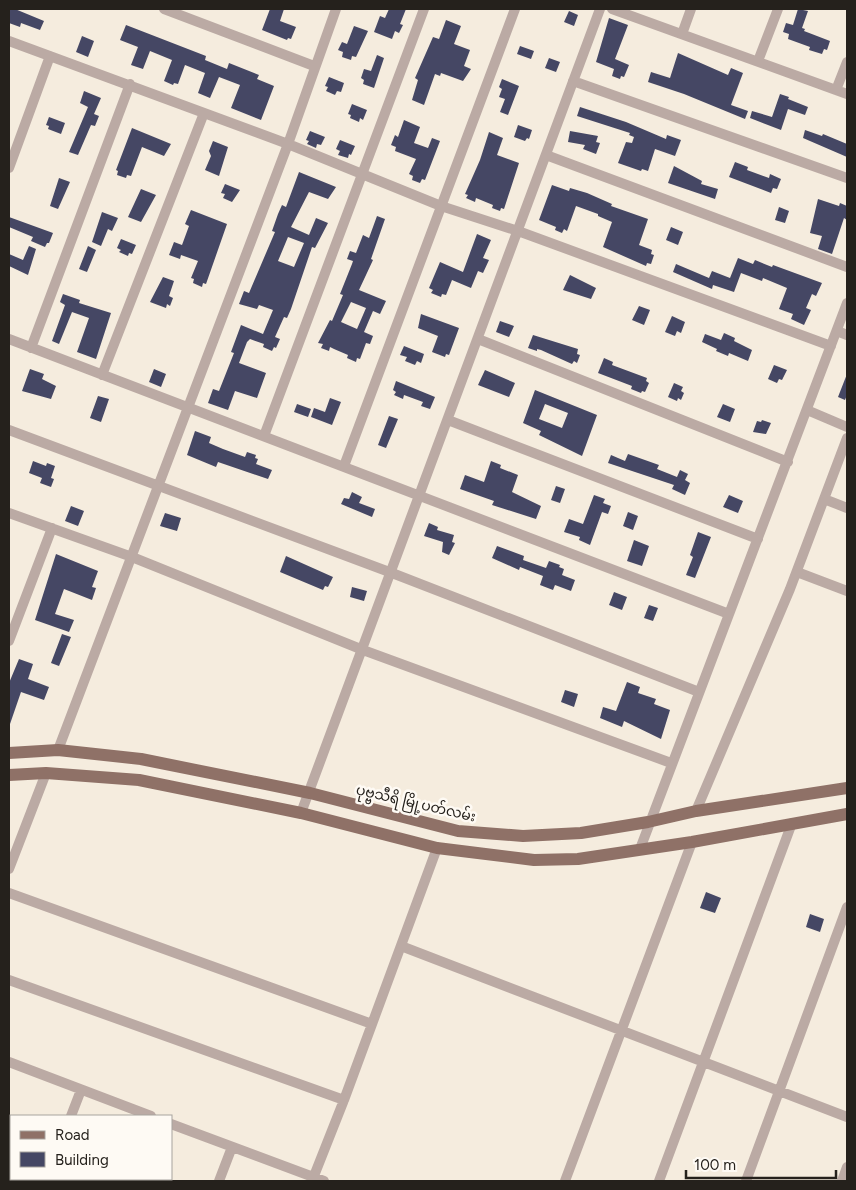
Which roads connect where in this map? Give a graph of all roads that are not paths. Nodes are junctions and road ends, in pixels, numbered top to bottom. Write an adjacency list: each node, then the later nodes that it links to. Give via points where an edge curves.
1 (164, 9): 14 (street)
2 (336, 9): 14 (street)
3 (424, 9): 23 (street)
4 (515, 9): 25 (street)
5 (600, 9): 15 (street)
6 (612, 9): 9 (street)
7 (691, 9): 9 (street)
8 (778, 9): 12 (street)
9 (682, 34): 12 (street)
10 (9, 41): 11 (street)
11 (50, 56): 16 (street); 22 (street)
12 (758, 61): 17 (street)
13 (847, 62): 17 (street)
14 (314, 66): 20 (street)
15 (573, 81): 21 (street); 24 (street)
16 (130, 84): 19 (street); 34 (street)
17 (836, 90): 18 (street)
18 (847, 94)
19 (204, 113): 20 (street); 35 (street)
20 (288, 144): 23 (street); 36 (street)
21 (546, 155): 26 (street); 27 (street)
22 (9, 168)
23 (364, 174): 25 (street); 41 (street)
24 (847, 178)
25 (441, 206): 26 (street); 44 (street)
26 (518, 231): 32 (street); 33 (street)
27 (847, 267)
28 (847, 303): 29 (street)
29 (837, 331): 30 (street); 33 (street)
30 (847, 335)
31 (9, 339): 34 (street)
32 (478, 339): 38 (street); 43 (street)
33 (831, 346): 37 (street)
34 (30, 348): 35 (street)
35 (102, 375): 36 (street)
36 (188, 408): 41 (street); 45 (street)
37 (807, 410): 39 (street); 43 (street)
38 (448, 420): 46 (street); 51 (street)
39 (847, 426)
40 (9, 430): 45 (street)
41 (264, 436): 44 (street)
42 (847, 438): 47 (street)
43 (788, 462): 51 (street)
44 (344, 466): 46 (street)
45 (159, 486): 52 (street); 54 (street)
46 (420, 496): 54 (street); 56 (street)
47 (824, 500): 48 (street); 53 (street)
48 (847, 508)
49 (9, 513): 50 (street)
50 (52, 528): 52 (street); 57 (street)
51 (758, 539): 56 (street)
52 (132, 556): 58 (street); 60 (street)
53 (797, 572): 55 (street); 67 (street)
54 (392, 573): 58 (street); 59 (street)
55 (847, 591)
56 (729, 614): 59 (street)
57 (9, 641)
58 (363, 650): 62 (street); 66 (street)
59 (699, 692): 62 (street)
60 (58, 750): 61 (main road, ပုဗ္ဗသီရိ မြို့ပတ်လမ်း); 66 (main road, ပုဗ္ဗသီရိ မြို့ပတ်လမ်း, via 141,759)
61 (9, 753)
62 (671, 763): 70 (street)
63 (46, 773): 64 (main road); 68 (main road, via 139,780); 75 (street)
64 (9, 775)
65 (847, 788): 67 (main road, ပုဗ္ဗသီရိ မြို့ပတ်လမ်း)
66 (310, 793): 68 (street); 70 (main road, ပုဗ္ဗသီရိ မြို့ပတ်လမ်း, via 458,831 523,836 581,833)
67 (696, 811): 70 (main road, ပုဗ္ဗသီရိ မြို့ပတ်လမ်း)
68 (301, 813): 73 (main road)
69 (847, 814): 71 (main road)
70 (648, 822): 74 (street)
71 (792, 823): 72 (main road); 83 (street)
72 (692, 842): 74 (main road); 81 (street)
73 (437, 848): 74 (main road, via 534,860 578,859); 78 (street)
74 (640, 850)
75 (9, 869)
76 (9, 892): 80 (street)
77 (847, 907): 85 (street)
78 (401, 946): 80 (street); 81 (street)
79 (9, 980): 86 (street)
80 (372, 1024): 86 (street)
81 (621, 1030): 83 (street); 96 (street)
82 (9, 1062): 84 (street)
83 (703, 1062): 85 (street); 97 (street)
84 (82, 1090): 87 (street); 88 (street)
85 (778, 1090): 89 (street); 98 (street)
86 (344, 1100): 93 (street)
87 (71, 1115)
88 (148, 1115)
89 (847, 1117)
90 (172, 1124): 91 (street)
91 (232, 1147): 93 (street); 94 (street)
92 (847, 1167): 99 (street)
93 (312, 1179): 95 (street)
94 (219, 1181)
95 (324, 1181)
96 (565, 1181)
97 (659, 1181)
98 (746, 1181)
99 (842, 1181)

